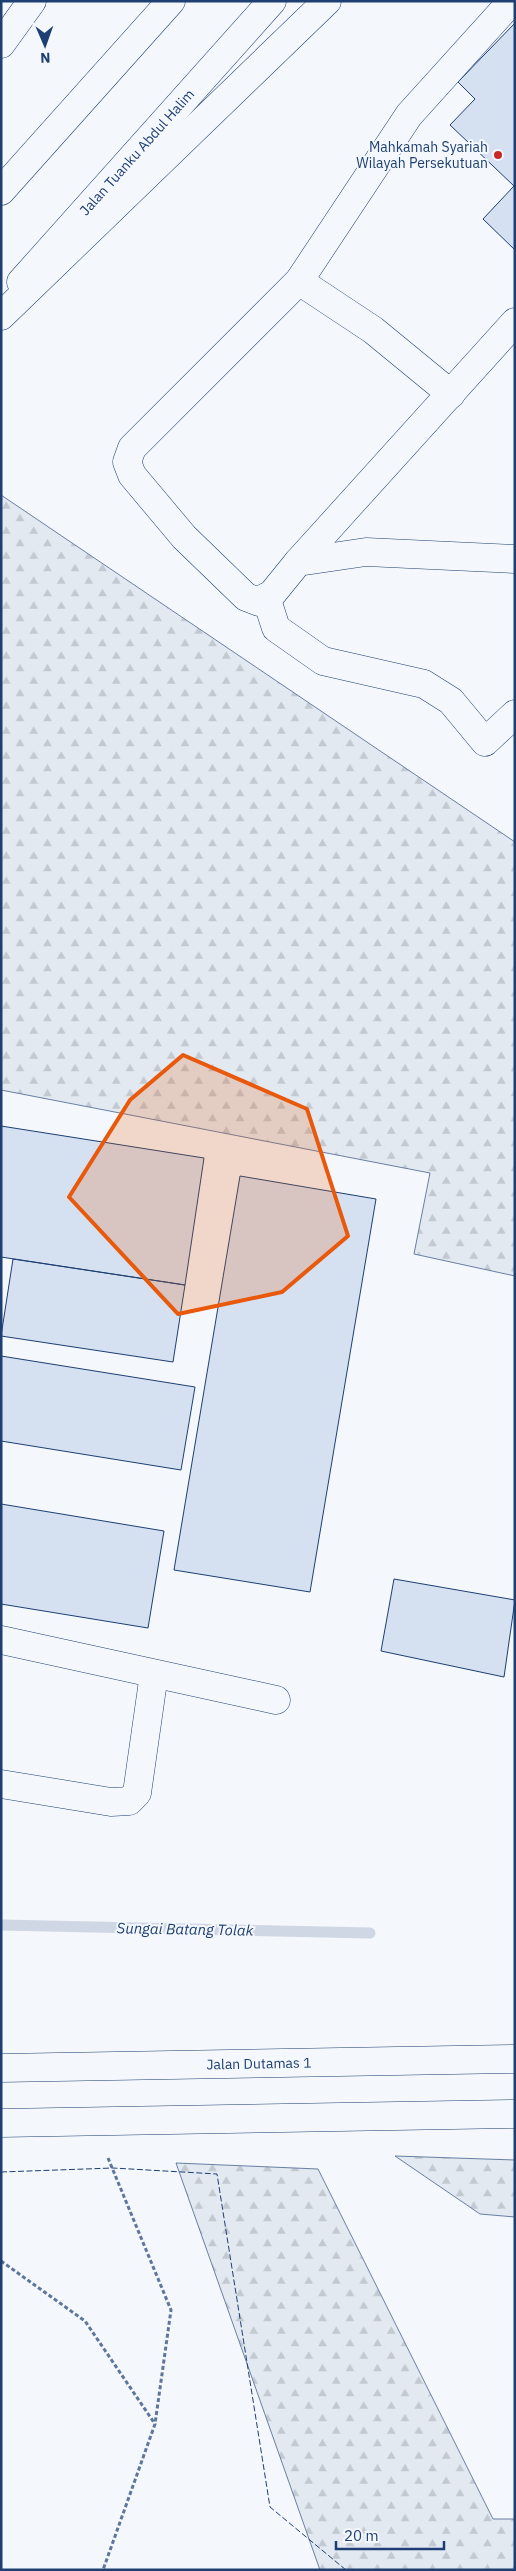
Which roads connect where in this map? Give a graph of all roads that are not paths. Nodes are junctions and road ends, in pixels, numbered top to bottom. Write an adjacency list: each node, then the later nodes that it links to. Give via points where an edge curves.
1 (32, 1): 6 (main road)
2 (171, 1): 7 (main road)
3 (272, 1): 9 (main road, Jalan Tuanku Abdul Halim)
4 (327, 1): 10 (main road)
5 (512, 1): 8 (main road, via 409,114)
6 (1, 44)
7 (1, 191)
8 (299, 281): 12 (main road, via 373,330); 15 (main road, via 132,448 126,462 132,475 198,550 246,597 259,602)
9 (1, 305)
10 (1, 316)
11 (515, 322): 12 (main road)
12 (451, 394): 14 (main road)
13 (515, 559): 14 (main road, via 366,552)
14 (298, 562): 15 (main road)
15 (266, 597): 16 (main road, via 276,628 323,660 424,684 451,701 485,742)
16 (515, 714)
17 (1, 1640): 18 (main road)
18 (154, 1674): 19 (main road); 20 (main road, via 137,1793 129,1801 111,1802)
19 (276, 1700)
20 (1, 1784)
21 (515, 2059): 22 (main road, Jalan Dutamas 1)
22 (1, 2068)
23 (515, 2114): 24 (main road)
24 (1, 2122)

